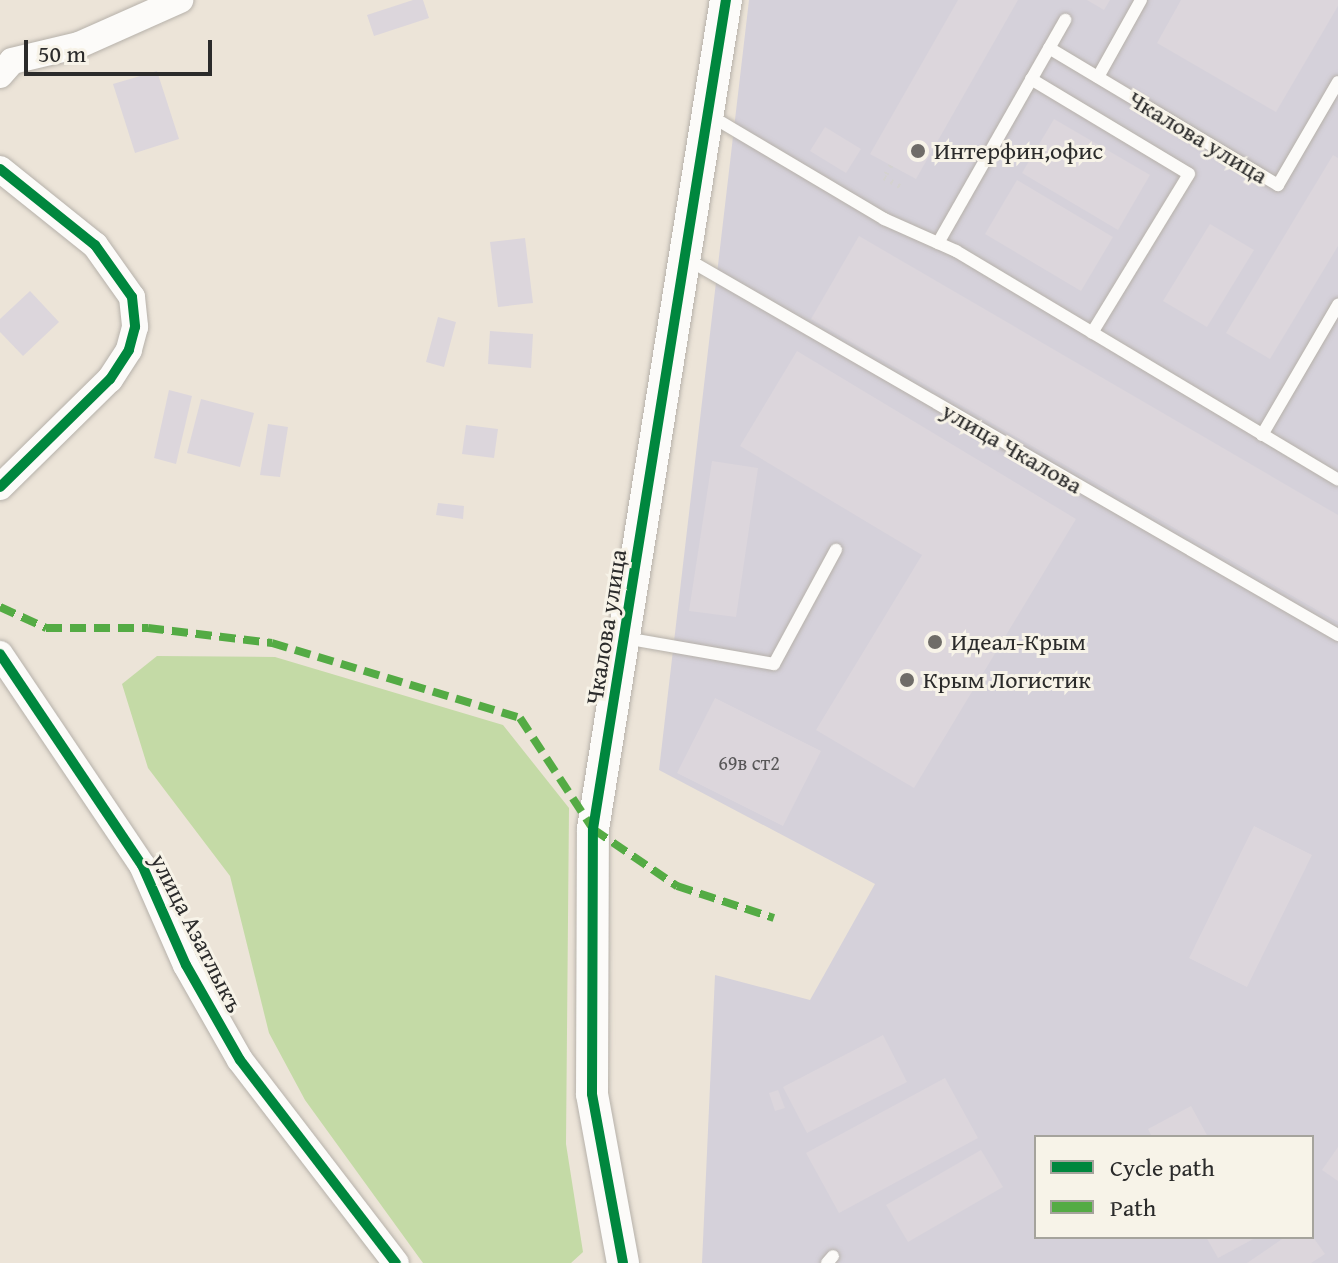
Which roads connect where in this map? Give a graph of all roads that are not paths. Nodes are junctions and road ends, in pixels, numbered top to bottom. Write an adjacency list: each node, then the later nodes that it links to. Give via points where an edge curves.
1 (180, 0): 6 (street, via 79,45 12,61)
2 (726, 0): 10 (street, Чкалова улица)
3 (1141, 0): 7 (lane)
4 (1065, 20): 5 (lane)
5 (1049, 48): 7 (lane, Чкалова улица); 8 (lane)
6 (0, 75)
7 (1098, 77): 9 (lane, Чкалова улица, via 1278,185)
8 (1031, 79): 12 (lane); 15 (lane, via 1189,174)
9 (1338, 82)
10 (709, 115): 12 (lane, via 884,219); 13 (street, Чкалова улица)
11 (0, 169): 18 (street, via 95,245 132,297 135,327 110,379)
12 (938, 243): 15 (lane)
13 (687, 259): 20 (lane, улица Чкалова); 21 (street, Чкалова улица)
14 (1338, 305): 16 (lane)
15 (1092, 333): 16 (lane)
16 (1262, 435): 17 (lane)
17 (1338, 480)
18 (0, 487)
19 (836, 550): 21 (lane, via 774,664)
20 (1338, 635)
21 (625, 638): 24 (street, Чкалова улица, via 593,829 592,874 592,1094)
22 (0, 654): 23 (street, улица Азатлыкъ, via 142,865 186,965 240,1060)
23 (396, 1263)
24 (623, 1263)

